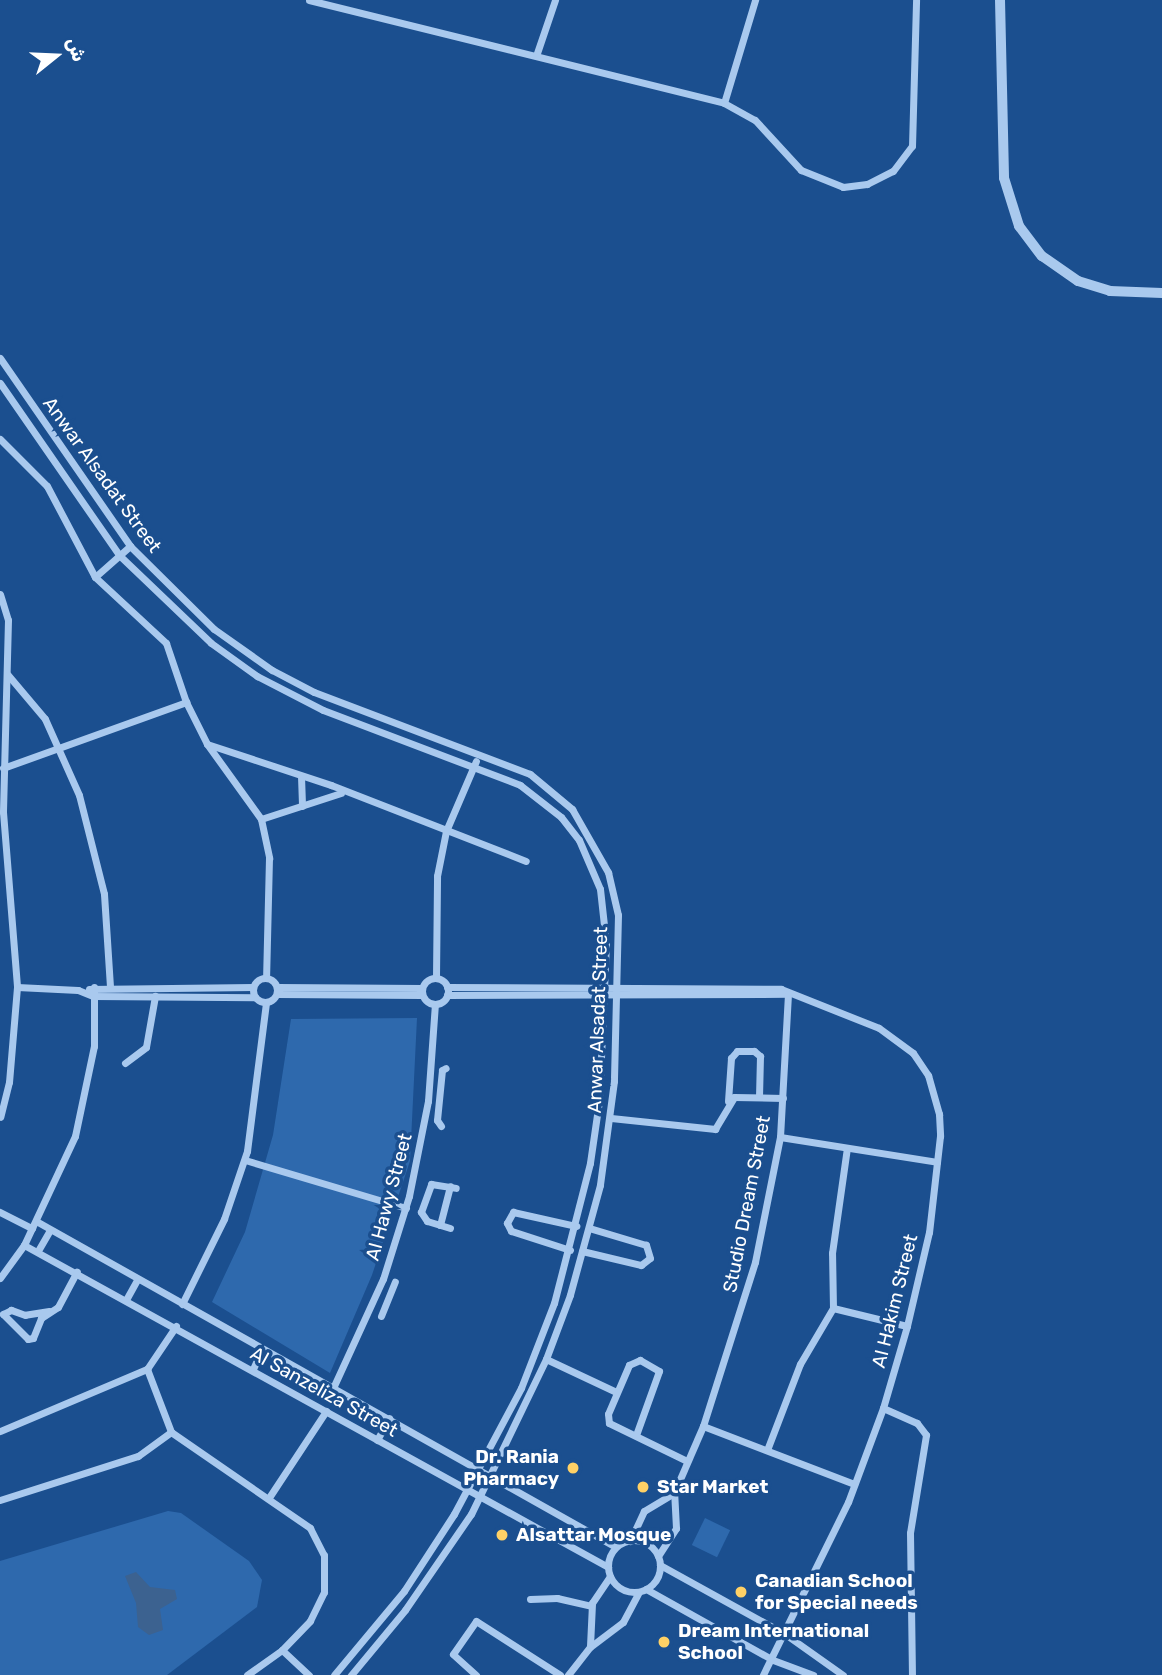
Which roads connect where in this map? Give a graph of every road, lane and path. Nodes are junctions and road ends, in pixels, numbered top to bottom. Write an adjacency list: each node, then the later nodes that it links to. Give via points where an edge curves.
1 (309, 0): 6 (street)
2 (555, 0): 6 (street)
3 (755, 0): 7 (street)
4 (916, 0): 7 (street, via 914,139 905,160 887,175 855,187 813,179 755,120)
5 (1000, 0): 8 (street, via 1004,178 1019,226 1042,256 1078,281 1110,290)
6 (537, 53): 7 (street)
7 (724, 103)
8 (1162, 293)
9 (0, 358): 12 (street, Anwar Alsadat Street)
10 (0, 383): 13 (street, Anwar Alsadat Street)
11 (0, 439): 14 (street, via 43,480)
12 (130, 545): 13 (street); 20 (street, Anwar Alsadat Street, via 196,614 272,670 314,691)
13 (119, 555): 14 (street); 21 (street, Anwar Alsadat Street, via 174,612 257,676 323,710)
14 (95, 577): 17 (street, via 166,643)
15 (0, 593): 16 (street, via 8,621)
16 (8, 675): 19 (street, via 45,719); 22 (street)
17 (186, 702): 18 (street); 19 (street)
18 (207, 744): 23 (street); 27 (street)
19 (61, 748): 22 (street); 35 (street, via 96,852)
20 (478, 752): 21 (street); 26 (street, Anwar Alsadat Street, via 548,786)
21 (475, 765): 28 (street, Anwar Alsadat Street, via 539,797); 29 (street)
22 (3, 768): 33 (street)
23 (302, 776): 24 (street); 25 (street)
24 (341, 793): 25 (street); 29 (street)
25 (302, 806): 27 (street)
26 (579, 818): 28 (street); 41 (street, Anwar Alsadat Street, via 600,853 614,894)
27 (261, 819): 32 (street, via 269,858)
28 (568, 826): 42 (street, Anwar Alsadat Street, via 600,889 606,925)
29 (446, 831): 30 (street); 31 (street, via 436,892)
30 (526, 861)
31 (436, 977): 39 (street); 40 (street)
32 (266, 978): 36 (street); 38 (street)
33 (17, 987): 37 (street); 58 (street, via 9,1082)
34 (94, 987): 35 (street); 37 (street); 44 (street)
35 (110, 987): 36 (street)
36 (253, 987): 46 (street)
37 (85, 991): 44 (street)
38 (277, 991): 39 (street); 47 (street)
39 (422, 991): 48 (street)
40 (447, 991): 42 (street); 48 (street)
41 (617, 991): 42 (street); 43 (street); 59 (street, Anwar Alsadat Street)
42 (604, 992): 71 (street, Anwar Alsadat Street, via 599,1101)
43 (788, 994): 54 (street, Studio Dream Street); 64 (street, Al Hakim Street, via 879,1028 913,1053 934,1090 939,1114)
44 (93, 996): 45 (street); 69 (street, via 94,1046 75,1136)
45 (155, 996): 46 (street); 49 (street, via 146,1047)
46 (255, 997): 47 (street)
47 (266, 1002): 63 (street, via 260,1072)
48 (435, 1004): 51 (street, Al Hawy Street)
49 (125, 1063)
50 (446, 1068): 52 (street, via 442,1070)
51 (429, 1091): 52 (street); 55 (street, Al Hawy Street)
52 (442, 1091): 57 (street)
53 (759, 1096): 54 (street); 56 (street); 56 (street, via 760,1056 737,1051 731,1058)
54 (783, 1098): 61 (street, Studio Dream Street)
55 (428, 1101): 57 (street); 65 (street, Al Hawy Street)
56 (728, 1101): 59 (street, via 715,1129)
57 (440, 1102): 60 (street, via 436,1120)
58 (0, 1117)
59 (611, 1118): 73 (street, Anwar Alsadat Street)
60 (441, 1126)
61 (780, 1138): 62 (street); 103 (street, Studio Dream Street, via 748,1286)
62 (847, 1148): 64 (street); 89 (street, via 832,1253)
63 (244, 1160): 67 (street); 88 (street, via 224,1219)
64 (937, 1162): 93 (street, Al Hakim Street, via 929,1231)
65 (409, 1196): 66 (street); 67 (street, Al Hawy Street)
66 (425, 1200): 70 (street, via 423,1218); 70 (street, via 433,1182 453,1187)
67 (406, 1208): 83 (street, Al Hawy Street)
68 (0, 1212): 69 (street, Al Sanzeliza Street)
69 (34, 1224): 74 (street, Al Sanzeliza Street); 75 (street)
70 (440, 1225): 72 (street)
71 (576, 1226): 77 (street, Anwar Alsadat Street); 77 (street, via 513,1212 507,1223 511,1231)
72 (450, 1228)
73 (589, 1228): 78 (street, Anwar Alsadat Street); 78 (street, via 646,1245 650,1258 641,1265)
74 (50, 1230): 76 (street); 81 (street, Al Sanzeliza Street)
75 (24, 1245): 76 (street, Al Sanzeliza Street); 80 (street)
76 (39, 1250): 79 (street, Al Sanzeliza Street)
77 (570, 1250): 110 (street, Anwar Alsadat Street, via 530,1366)
78 (582, 1251): 95 (street, Anwar Alsadat Street)
79 (77, 1272): 85 (street, Al Sanzeliza Street); 90 (street, via 60,1304)
80 (0, 1278)
81 (137, 1280): 85 (street); 88 (street, Al Sanzeliza Street)
82 (395, 1282): 84 (street)
83 (380, 1289): 84 (street); 86 (street, Al Hawy Street)
84 (390, 1293): 87 (street)
85 (127, 1298): 92 (street, Al Sanzeliza Street)
86 (375, 1300): 87 (street); 98 (street, Al Hawy Street)
87 (386, 1303): 91 (street)
88 (182, 1304): 94 (street, Al Sanzeliza Street)
89 (833, 1308): 93 (street); 108 (street, via 800,1364)
90 (49, 1311): 90 (street, via 25,1315 11,1310 3,1314 31,1339)
91 (382, 1316)
92 (176, 1326): 96 (street); 97 (street, Al Sanzeliza Street)
93 (907, 1326): 100 (street, Al Hakim Street)
94 (262, 1349): 97 (street); 98 (street, Al Sanzeliza Street)
95 (546, 1359): 99 (street); 111 (street, Anwar Alsadat Street)
96 (147, 1369): 104 (street); 105 (street)
97 (253, 1369): 101 (street, Al Sanzeliza Street)
98 (333, 1388): 102 (street, Al Sanzeliza Street)
99 (616, 1392): 106 (street, via 609,1423); 106 (street, via 632,1362 656,1367 658,1378)
100 (883, 1408): 112 (street, Al Hakim Street); 140 (street, via 917,1423 926,1435 910,1534)
101 (326, 1411): 107 (street, Al Sanzeliza Street); 115 (street)
102 (389, 1418): 107 (street); 110 (street, Al Sanzeliza Street)
103 (703, 1426): 108 (street); 109 (street, Studio Dream Street)
104 (0, 1430)
105 (171, 1432): 115 (street); 117 (street, via 138,1456)
106 (636, 1435): 109 (street)
107 (377, 1440): 113 (street, Al Sanzeliza Street)
108 (767, 1450): 112 (street)
109 (687, 1461): 114 (street, Studio Dream Street)
110 (479, 1470): 111 (street, Al Sanzeliza Street); 113 (street, Anwar Alsadat Street)
111 (490, 1476): 116 (street, Anwar Alsadat Street); 119 (street, Al Sanzeliza Street)
112 (854, 1484): 126 (street, Al Hakim Street)
113 (467, 1491): 116 (street, Al Sanzeliza Street); 132 (street, Anwar Alsadat Street, via 404,1591)
114 (674, 1493): 118 (street, via 644,1511); 120 (street, Studio Dream Street, via 676,1528)
115 (270, 1496): 128 (street, via 310,1528 324,1555 319,1607)
116 (480, 1498): 122 (street, Al Sanzeliza Street); 133 (street, Anwar Alsadat Street, via 421,1590)
117 (0, 1500)
118 (630, 1541): 119 (street); 120 (street, via 647,1544)
119 (616, 1547): 122 (street)
120 (658, 1556): 121 (street)
121 (660, 1565): 123 (street, via 656,1579); 126 (street)
122 (609, 1572): 123 (street, via 621,1589); 125 (street)
123 (642, 1591): 127 (street, via 623,1622); 129 (street)
124 (530, 1599): 125 (street, via 557,1598)
125 (592, 1606): 127 (street)
126 (785, 1634): 129 (street, Al Hakim Street); 139 (street)
127 (590, 1647): 136 (street)
128 (282, 1650): 130 (street); 131 (street)
129 (773, 1660): 137 (street, Al Hakim Street); 138 (street)
130 (247, 1675)
131 (309, 1675)
132 (334, 1675)
133 (351, 1675)
134 (476, 1675): 135 (street, via 453,1654 476,1621)
135 (560, 1675)
136 (568, 1675)
137 (763, 1675)
138 (813, 1675)
139 (843, 1675)
140 (912, 1675)

